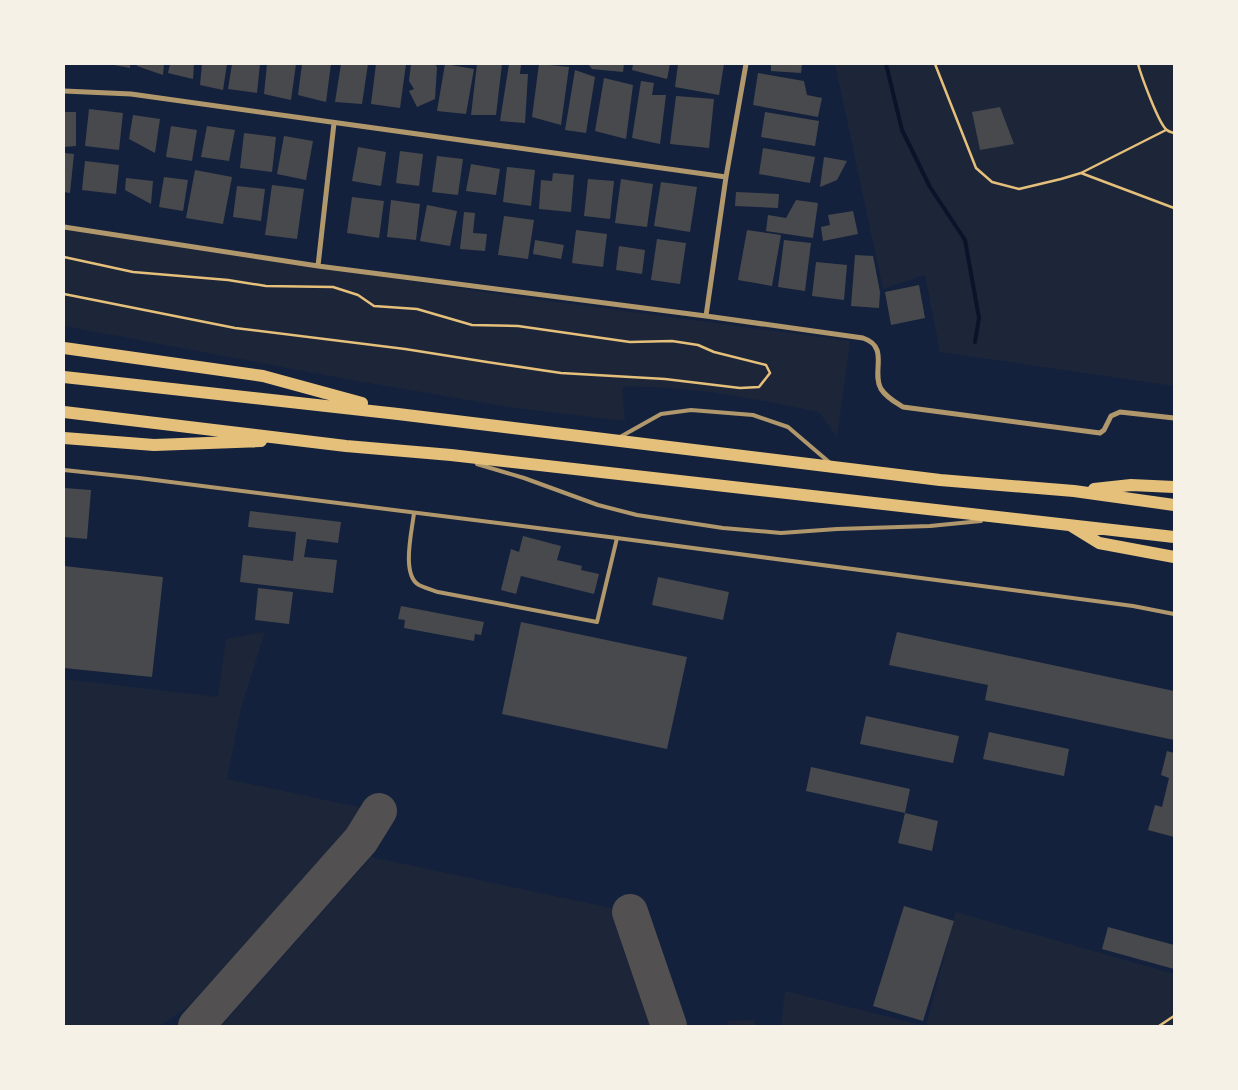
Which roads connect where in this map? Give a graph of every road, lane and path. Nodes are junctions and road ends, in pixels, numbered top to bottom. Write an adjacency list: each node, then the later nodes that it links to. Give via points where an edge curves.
1 (746, 64): 9 (street)
2 (935, 64): 8 (path, via 976,168 992,182 1019,189)
3 (1138, 64): 6 (path, via 1144,86)
4 (64, 91): 5 (street, via 130,94)
5 (334, 123): 9 (street); 13 (street)
6 (1166, 130): 7 (path); 8 (path)
7 (1174, 133)
8 (1081, 172): 10 (path)
9 (726, 177): 15 (street)
10 (1174, 208)
11 (64, 228): 13 (street)
12 (64, 258): 14 (path, via 133,272 266,286 333,287 358,295 374,306 417,309 472,325 518,326 630,342 672,341 698,345 766,364 770,372 758,387 740,388 562,372 405,348 235,328)
13 (318, 266): 15 (street)
14 (64, 294)
15 (706, 316): 20 (street, via 871,340 878,354 881,388 892,401 903,407 1100,433 1111,416 1120,412)
16 (67, 348): 19 (highway, via 264,376)
17 (64, 377): 19 (highway)
18 (64, 412): 22 (highway)
19 (398, 414): 23 (highway)
20 (1174, 418)
21 (64, 438): 22 (highway, via 154,445)
22 (303, 440): 24 (highway)
23 (613, 441): 25 (highway); 25 (lane, via 661,414 691,410 753,415 788,427)
24 (452, 455): 31 (highway); 31 (lane, via 598,505 637,515 723,528 781,533 976,521)
25 (837, 468): 28 (highway)
26 (64, 470): 30 (lane)
27 (1174, 487): 28 (highway, via 1131,485)
28 (1074, 491): 29 (highway)
29 (1174, 505)
30 (414, 513): 34 (lane); 34 (lane, via 409,571 417,585 438,592 597,622)
31 (1044, 523): 32 (highway)
32 (1069, 524): 33 (highway); 35 (highway, via 1099,543)
33 (1174, 537)
34 (617, 538): 36 (lane)
35 (1174, 557)
36 (1174, 614)
37 (1174, 1016): 38 (path)
38 (1159, 1026)

